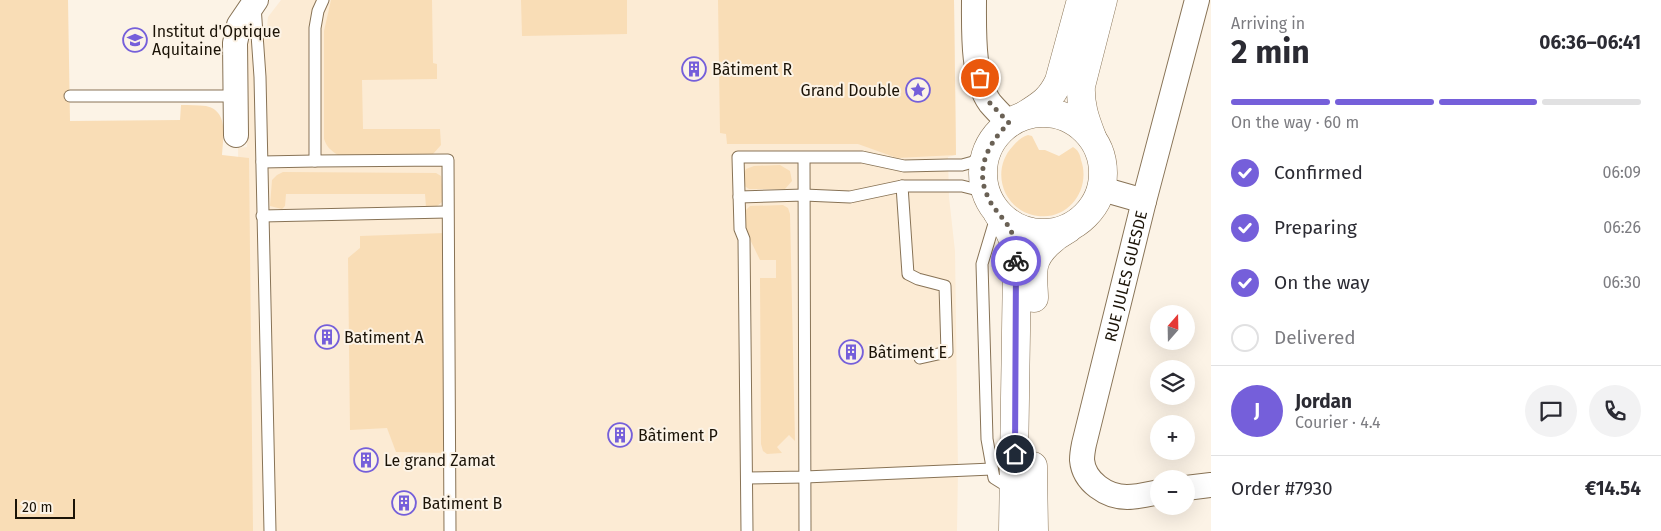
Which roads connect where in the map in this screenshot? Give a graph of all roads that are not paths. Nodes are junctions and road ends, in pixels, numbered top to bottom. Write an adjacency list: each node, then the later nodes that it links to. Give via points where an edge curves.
1 (255, 0): 8 (street, via 239,26 235,43); 15 (lane)
2 (323, 0): 14 (lane, via 315,28)
3 (974, 0): 9 (street, via 974,51 980,78 989,102)
4 (1081, 0): 9 (street, via 1054,93)
5 (1103, 0): 11 (street, via 1081,86 1080,101)
6 (1197, 0): 20 (street, RUE JULES GUESDE)
7 (70, 96): 8 (lane)
8 (235, 96): 10 (street)
9 (1017, 119): 11 (street, via 1044,113 1062,116 1078,124); 12 (street, via 997,135)
10 (236, 135)
11 (1092, 137): 17 (street, via 1101,153)
12 (988, 149): 13 (lane, via 974,162 962,165 904,166 862,157); 21 (street, via 983,164 983,180)
13 (804, 158): 18 (lane); 19 (lane, via 738,157)
14 (315, 161): 15 (lane); 22 (lane, via 448,160)
15 (262, 162): 23 (lane)
16 (902, 186): 18 (lane, via 850,197); 21 (lane, via 962,186 974,189); 25 (lane, via 908,274 945,286 947,352)
17 (1102, 189): 20 (street); 24 (street, via 1095,206 1084,219)
18 (804, 195): 19 (lane); 27 (lane)
19 (739, 197): 28 (lane, via 740,229 744,239)
20 (1144, 201): 32 (street, RUE JULES GUESDE, via 1082,461 1088,476 1100,489 1128,497)
21 (992, 204): 24 (street, via 1012,225 1030,233 1049,234); 26 (lane, via 982,264 988,439); 29 (street, via 1012,235 1017,265)
22 (447, 212): 23 (lane); 34 (lane)
23 (262, 216): 33 (lane)
24 (1068, 229): 29 (street, via 1046,246 1034,265)
25 (920, 358)
26 (992, 469): 27 (lane); 29 (lane, via 994,478 1002,483)
27 (805, 477): 28 (lane); 36 (lane)
28 (747, 478): 35 (lane)
29 (1024, 484): 37 (street); 38 (street)
30 (1211, 485): 31 (street)
31 (1195, 487)
32 (1150, 493)
33 (270, 531)
34 (450, 531)
35 (747, 531)
36 (805, 531)
37 (1013, 531)
38 (1034, 531)

